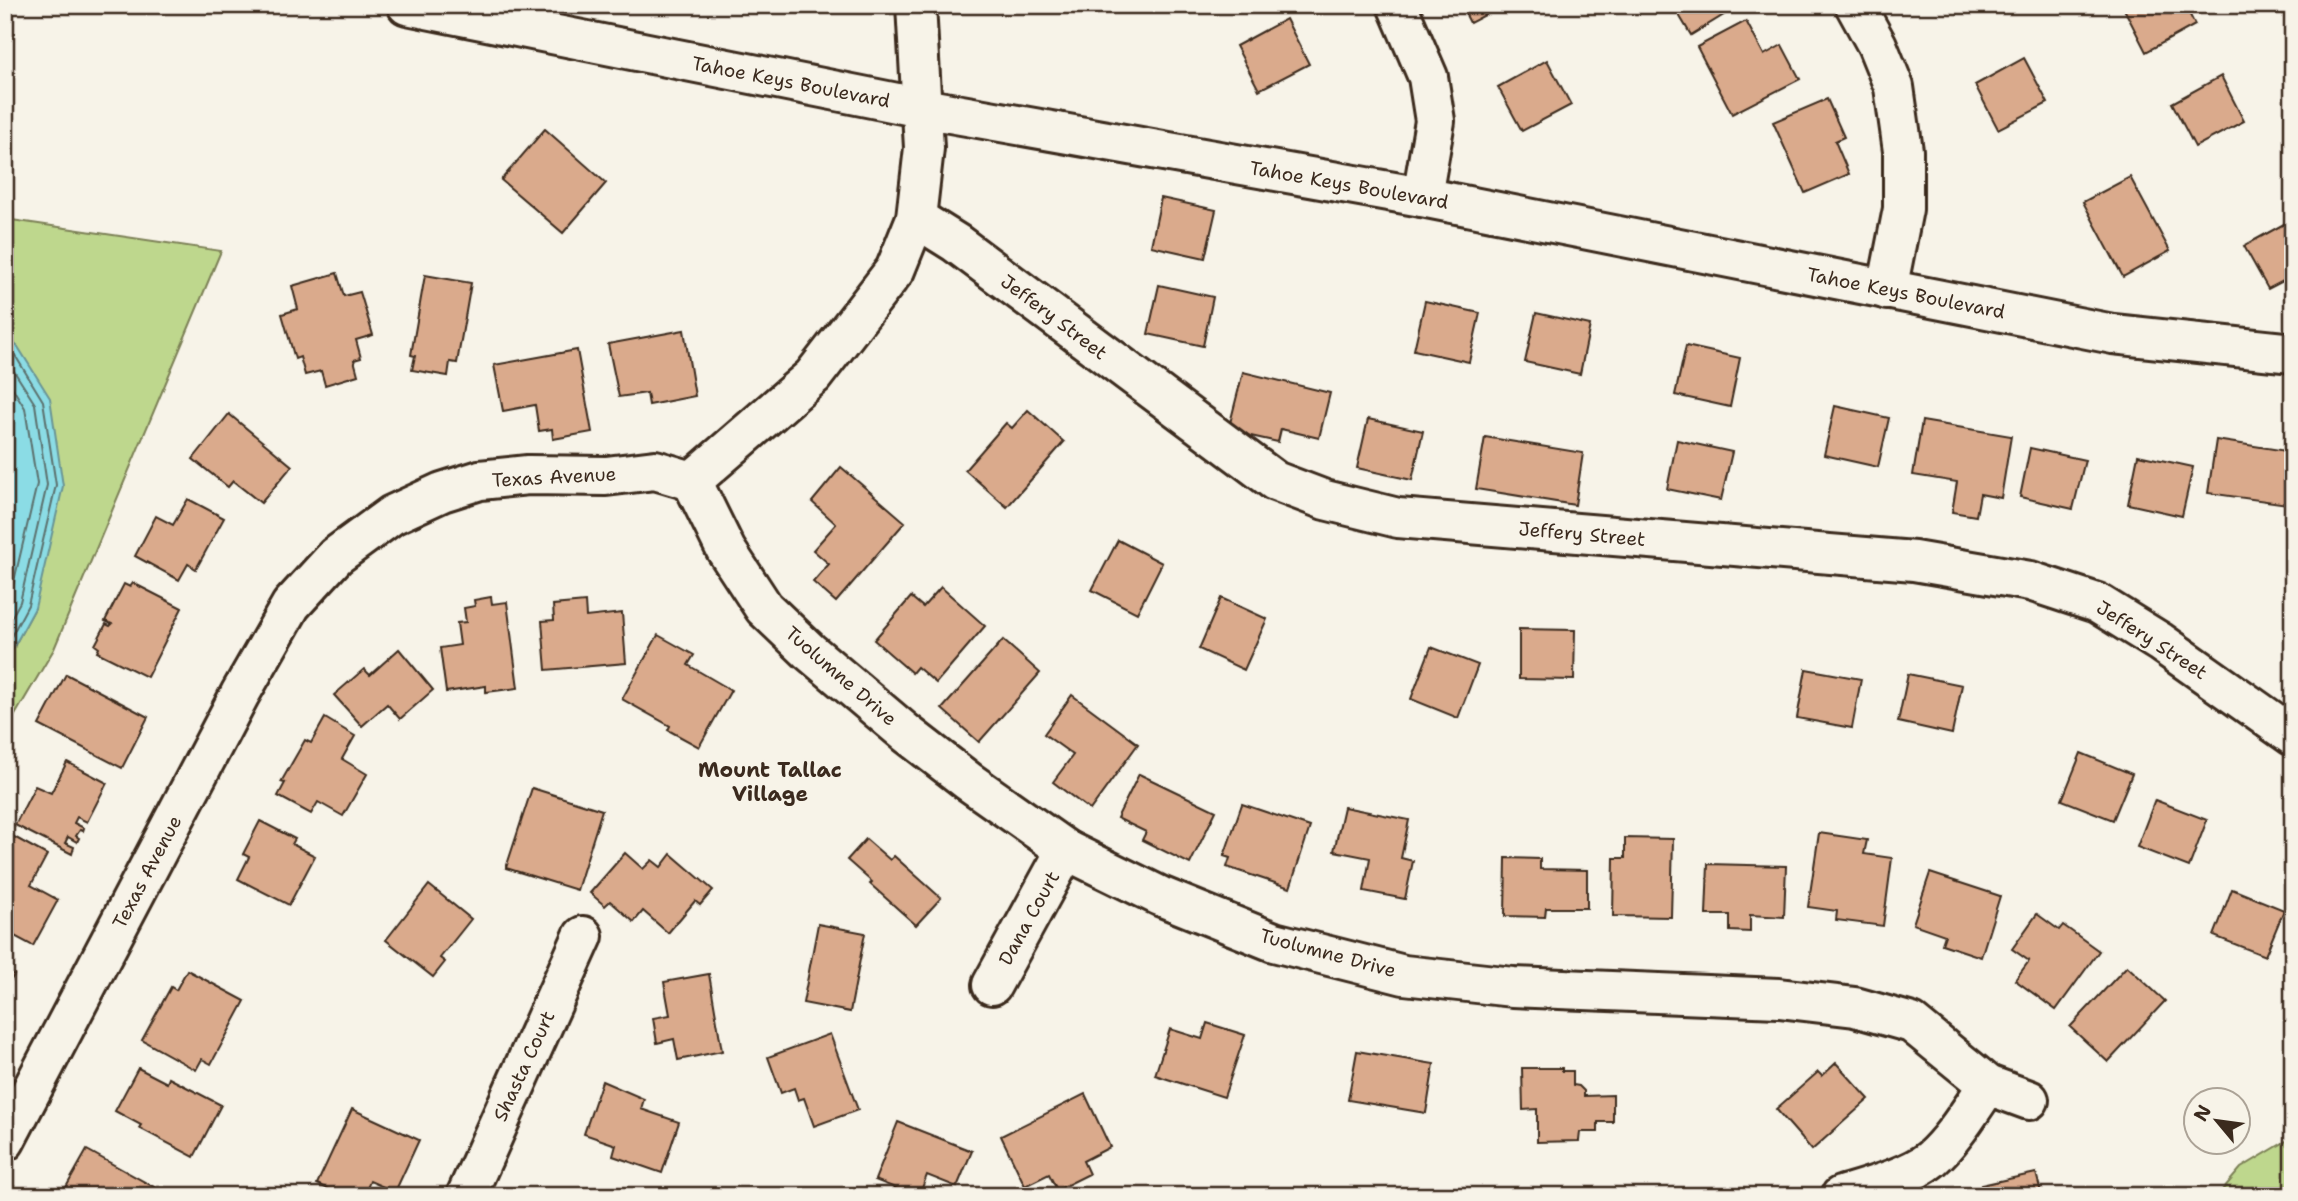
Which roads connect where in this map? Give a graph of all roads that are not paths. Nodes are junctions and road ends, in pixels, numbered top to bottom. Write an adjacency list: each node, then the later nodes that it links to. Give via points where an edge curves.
1 (407, 5): 5 (street, Tahoe Keys Boulevard)
2 (916, 5): 5 (street)
3 (1397, 5): 6 (street, via 1428,77 1435,121)
4 (1856, 5): 8 (street, via 1894,87 1903,151 1903,209)
5 (922, 108): 6 (street, Tahoe Keys Boulevard); 7 (street, via 924,148)
6 (1422, 197): 8 (street, Tahoe Keys Boulevard)
7 (916, 218): 10 (street, via 895,270 813,376); 11 (street, Jeffery Street, via 1275,481 1325,500 1398,518 1914,561 2030,581 2097,603)
8 (1887, 290): 9 (street, Tahoe Keys Boulevard, via 2113,334)
9 (2293, 353)
10 (692, 481): 12 (street, Tuolumne Drive, via 726,550 764,608 906,733); 17 (street, Texas Avenue, via 655,470 480,480 392,515 336,556 291,605 240,694)
11 (2293, 736)
12 (1066, 850): 14 (street, Dana Court); 15 (street, Tuolumne Drive, via 1160,896 1274,942 1404,975 1513,987 1779,998 1855,1007 1912,1023)
13 (583, 936): 18 (street, Shasta Court)
14 (992, 985)
15 (1988, 1085): 16 (street, Tuolumne Drive); 19 (street, via 1931,1159 1886,1182)
16 (2029, 1100)
17 (5, 1141)
18 (466, 1196)
19 (1841, 1196)

